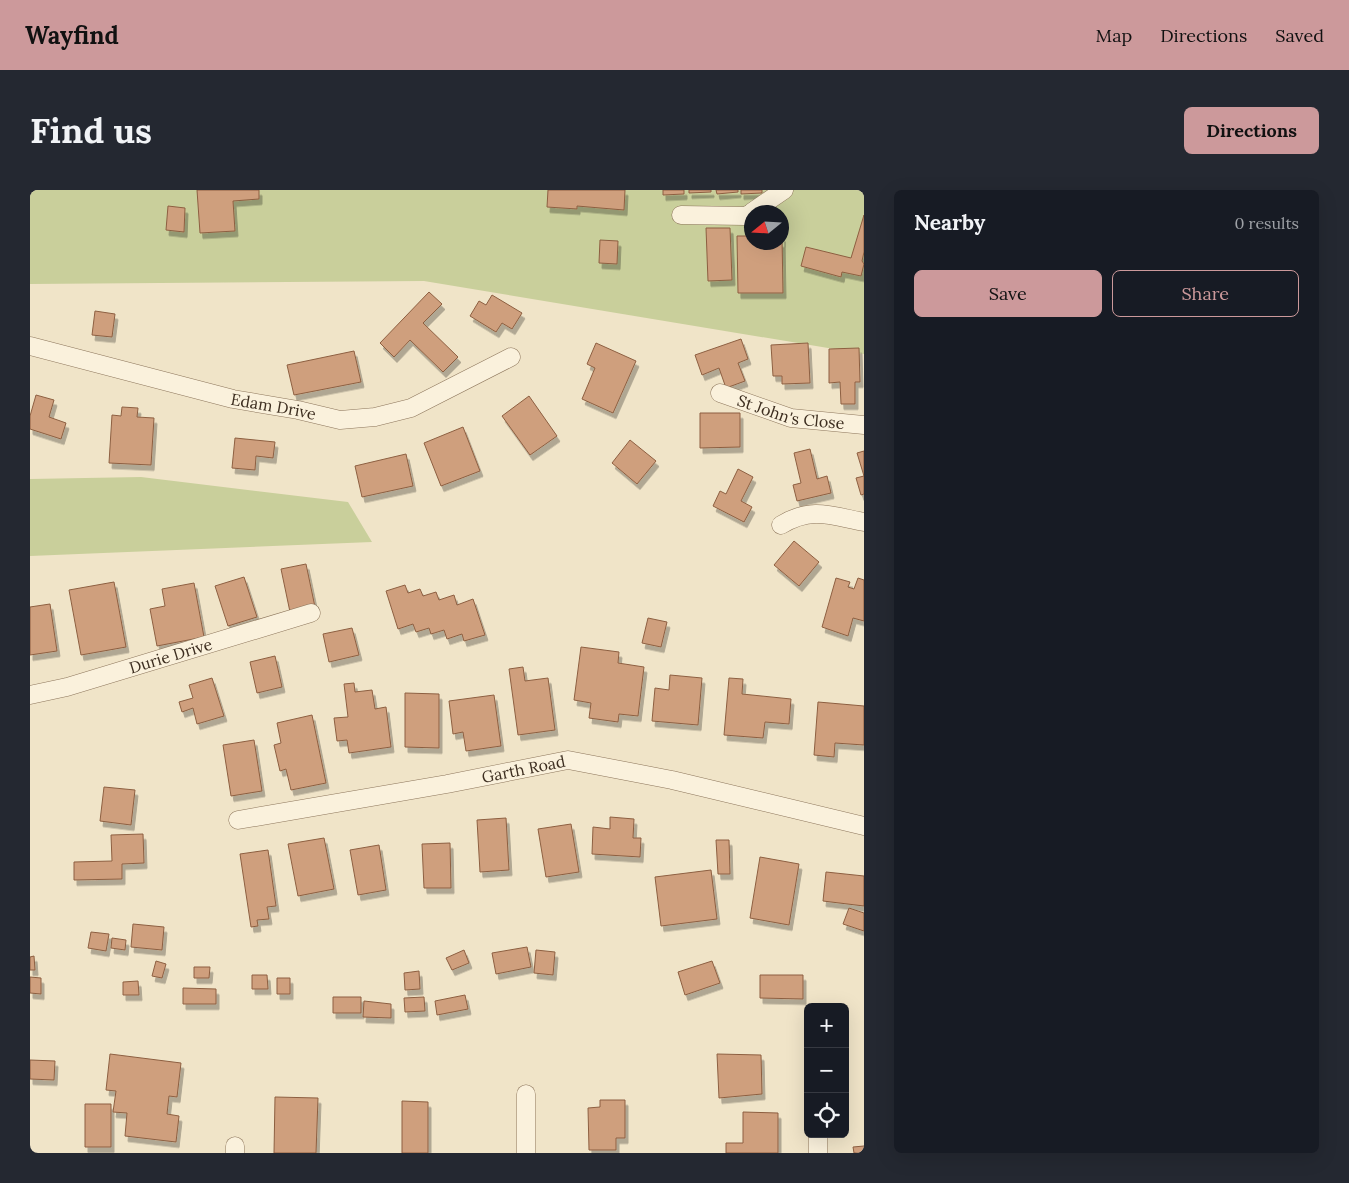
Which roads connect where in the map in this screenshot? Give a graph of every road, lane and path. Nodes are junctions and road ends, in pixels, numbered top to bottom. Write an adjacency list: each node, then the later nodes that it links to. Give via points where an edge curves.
1 (784, 190): 2 (street)
2 (763, 205)
3 (682, 214): 4 (street)
4 (744, 216)
5 (30, 346): 6 (street, Edam Drive, via 233,399 340,420 375,417 411,408)
6 (511, 357)
7 (720, 393): 8 (street, St John's Close, via 791,418)
8 (864, 425)
9 (864, 522): 10 (street, via 812,513)
10 (781, 525)
11 (311, 613): 12 (street, Durie Drive, via 67,687)
12 (30, 695)
13 (238, 820): 14 (street, Garth Road, via 568,760 672,780)
14 (864, 826)
15 (526, 1094): 17 (street)
16 (818, 1138): 18 (street)
17 (526, 1153)
18 (818, 1153)

